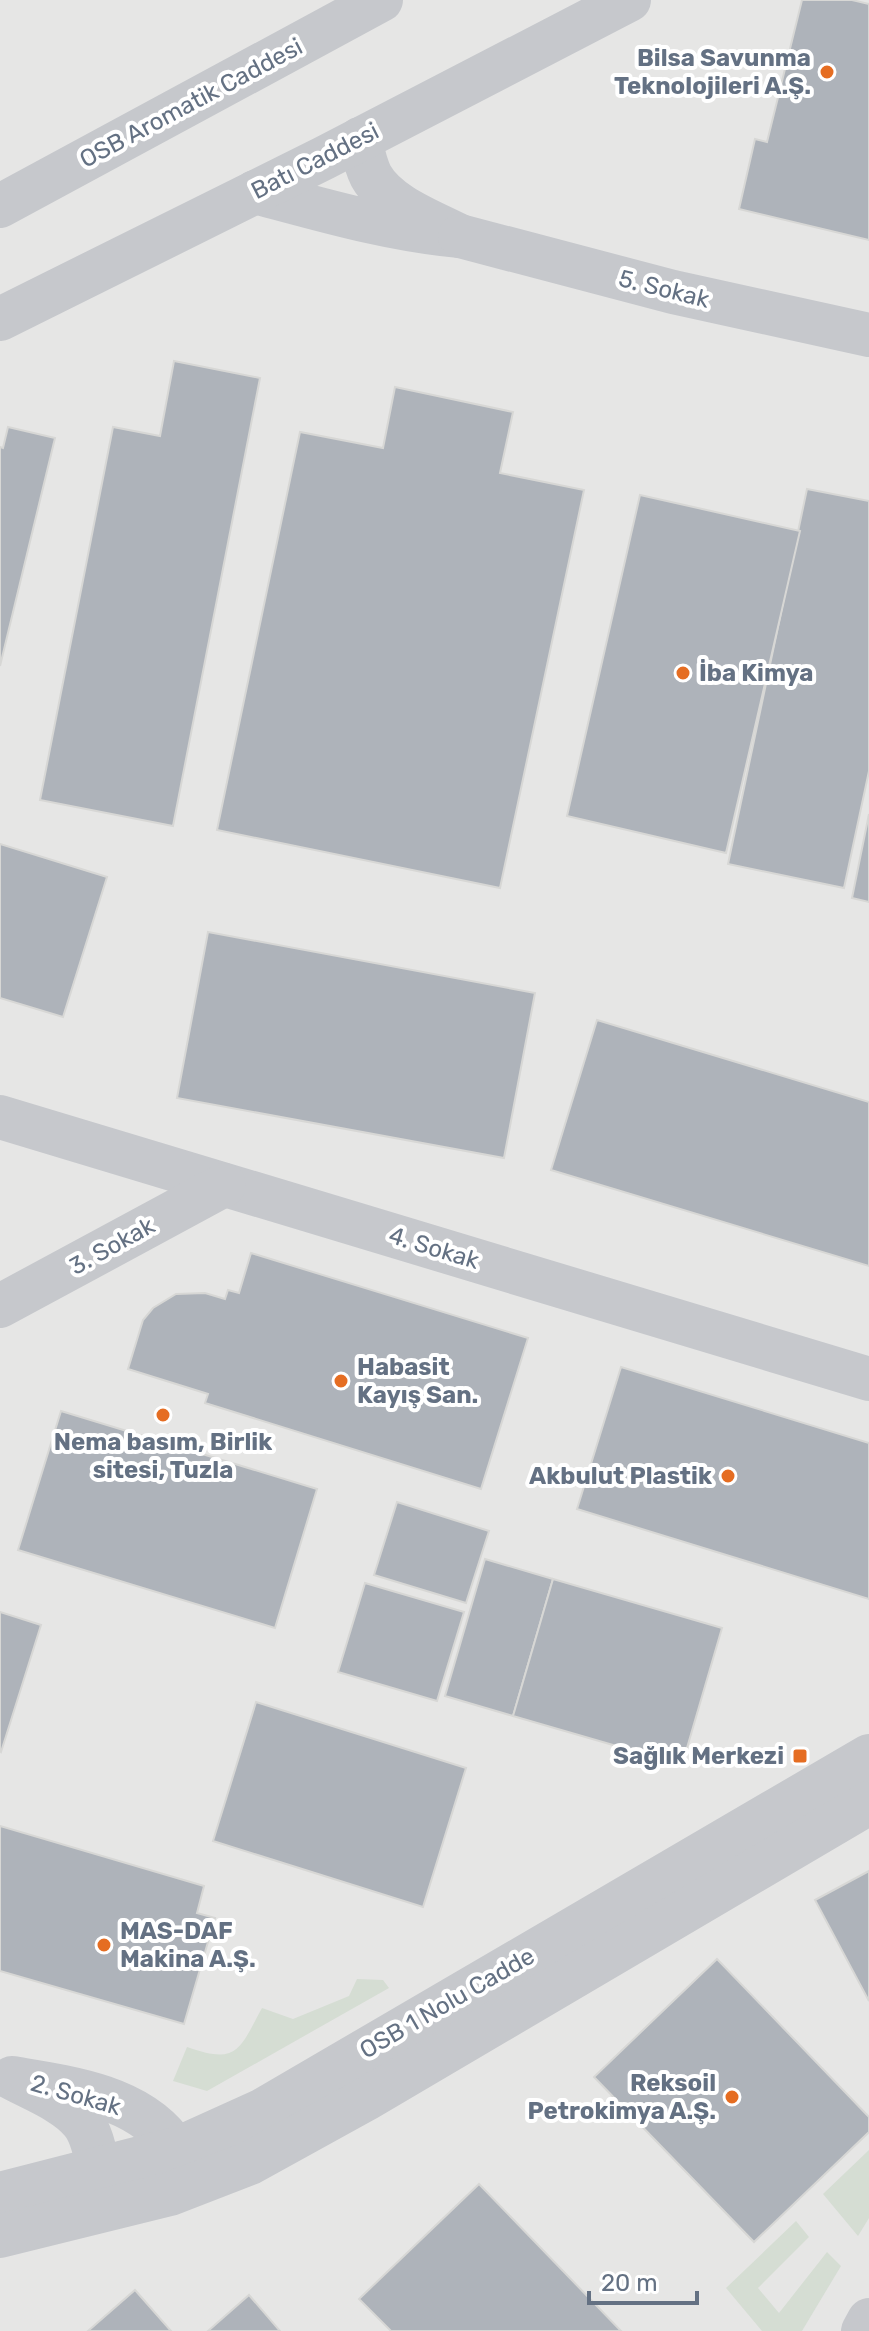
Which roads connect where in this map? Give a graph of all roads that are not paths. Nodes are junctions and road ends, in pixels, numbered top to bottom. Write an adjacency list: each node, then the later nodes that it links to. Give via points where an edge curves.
1 (381, 0): 3 (street, OSB Aromatik Caddesi)
2 (629, 0): 4 (street, Batı Caddesi)
3 (332, 12): 6 (street, OSB Aromatik Caddesi)
4 (360, 139): 5 (street, Batı Caddesi); 7 (street, 5. Sokak, via 383,191)
5 (255, 192): 7 (street, 5. Sokak, via 422,233); 8 (street, Batı Caddesi)
6 (0, 206)
7 (460, 236): 9 (street, 5. Sokak, via 673,292)
8 (0, 319)
9 (869, 335)
10 (0, 1117): 11 (street, 4. Sokak)
11 (224, 1185): 12 (street, 3. Sokak); 13 (street, 4. Sokak)
12 (0, 1306)
13 (869, 1379)
14 (869, 1756): 17 (street, OSB 1 Nolu Cadde, via 263,2110)
15 (869, 1803): 20 (street, OSB 1 Nolu Cadde, via 335,2117 250,2163)
16 (6, 2076): 17 (street, 2. Sokak, via 120,2105 162,2131); 18 (street, 2. Sokak, via 82,2122)
17 (172, 2150): 18 (street, OSB 1 Nolu Cadde); 20 (street)
18 (99, 2170): 19 (street, OSB 1 Nolu Cadde)
19 (0, 2194)
20 (170, 2194): 21 (street, OSB 1 Nolu Cadde)
21 (0, 2236)
22 (869, 2320): 23 (street)
23 (863, 2331)

